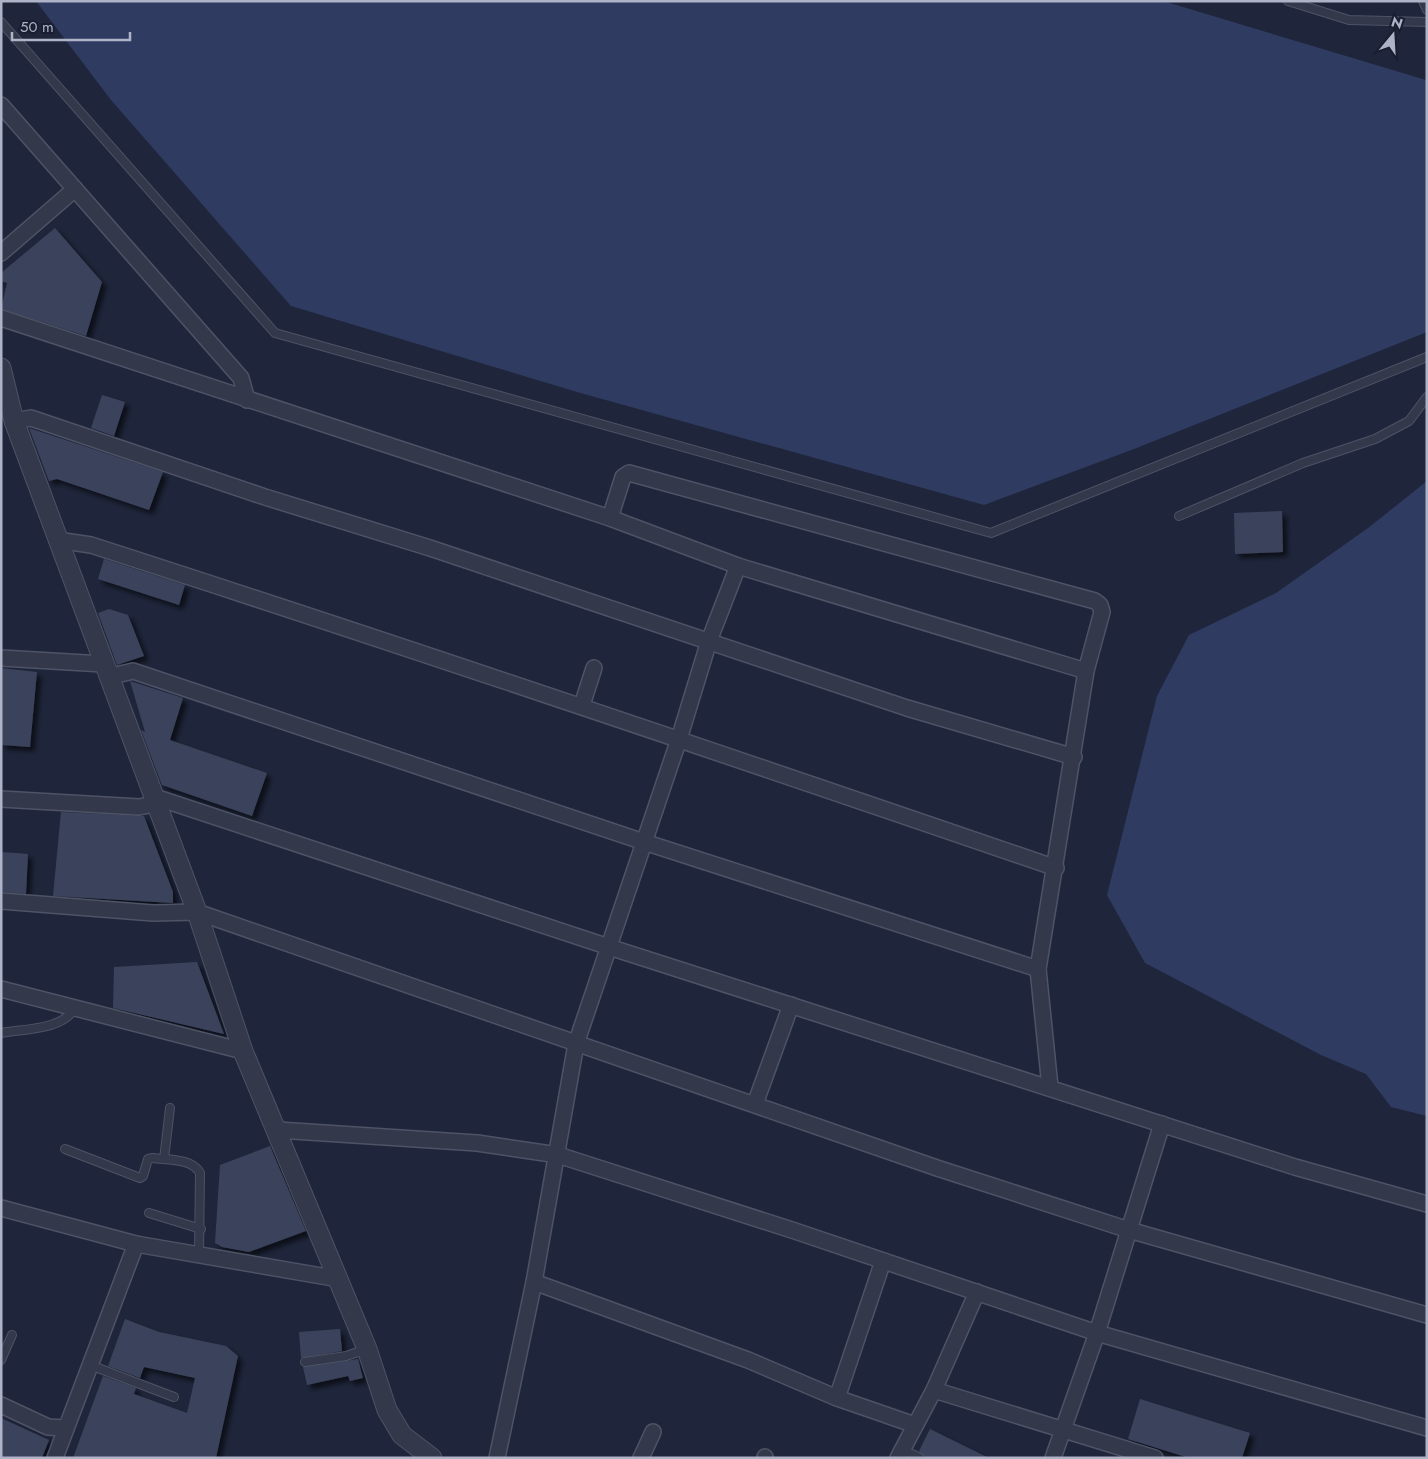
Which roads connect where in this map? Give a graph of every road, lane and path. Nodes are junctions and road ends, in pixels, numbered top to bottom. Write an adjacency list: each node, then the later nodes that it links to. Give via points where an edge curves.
1 (1288, 1): 5 (lane, via 1349,20)
2 (1423, 2): 3 (lane)
3 (1427, 10)
4 (1, 22): 10 (lane, via 275,333 991,533)
5 (1427, 22)
6 (1, 105): 7 (street)
7 (74, 189): 8 (street); 13 (street, via 241,378)
8 (1, 253)
9 (1, 318): 13 (street)
10 (1427, 357)
11 (1, 368): 14 (street)
12 (1427, 396): 15 (lane, via 1409,421 1375,439 1303,463)
13 (247, 400): 16 (street)
14 (14, 421): 17 (street); 19 (street, via 31,418)
15 (1179, 516)
16 (610, 518): 18 (street); 23 (street, via 623,477 629,473 1095,601 1102,612)
17 (57, 540): 22 (street); 24 (street, via 91,545)
18 (738, 566): 19 (street); 23 (street)
19 (709, 641): 25 (street); 26 (street, via 907,708)
20 (1, 658): 22 (street)
21 (594, 668): 24 (street)
22 (105, 670): 28 (street); 29 (street, via 133,671)
23 (1086, 671): 26 (street)
24 (582, 705): 25 (street)
25 (679, 739): 29 (street); 30 (street)
26 (1074, 757): 30 (street)
27 (1, 799): 28 (street, via 139,807)
28 (153, 800): 32 (street); 33 (street)
29 (644, 842): 33 (street); 34 (street)
30 (1056, 868): 34 (street)
31 (1, 901): 32 (street, via 153,913)
32 (197, 912): 39 (street); 40 (street)
33 (610, 947): 36 (street); 39 (street)
34 (1038, 969): 41 (street)
35 (1, 989): 37 (street)
36 (791, 1005): 41 (street); 42 (street)
37 (74, 1009): 38 (lane, via 70,1016 55,1024); 40 (street)
38 (1, 1033)
39 (576, 1044): 42 (street); 47 (street)
40 (243, 1051): 45 (street)
41 (1050, 1087): 44 (street)
42 (755, 1104): 53 (street, via 936,1168)
43 (170, 1108): 48 (lane)
44 (1162, 1124): 49 (street, via 1295,1167); 53 (street)
45 (278, 1130): 47 (street, via 477,1143); 57 (street)
46 (66, 1149): 48 (lane, via 140,1178 148,1159)
47 (558, 1155): 56 (street); 58 (street)
48 (164, 1159): 52 (lane, via 191,1163 200,1173)
49 (1427, 1204)
50 (1, 1208): 54 (street)
51 (149, 1213): 52 (lane)
52 (200, 1229): 55 (lane)
53 (1129, 1230): 60 (street); 61 (street)
54 (136, 1244): 55 (street); 66 (street)
55 (199, 1254): 57 (street)
56 (883, 1260): 59 (street); 69 (street)
57 (339, 1279): 63 (street)
58 (534, 1282): 69 (street, via 748,1360); 79 (street)
59 (977, 1292): 61 (street); 67 (street)
60 (1427, 1315)
61 (1097, 1333): 73 (street); 74 (street)
62 (12, 1335): 64 (lane)
63 (367, 1349): 65 (lane, via 346,1356); 78 (street, via 387,1410 397,1428)
64 (1, 1360)
65 (305, 1362)
66 (90, 1365): 68 (lane); 72 (street)
67 (934, 1390): 71 (street); 74 (street)
68 (174, 1397)
69 (837, 1398): 71 (street)
70 (1, 1405): 72 (street, via 48,1427)
71 (915, 1425): 76 (street)
72 (65, 1428): 77 (street)
73 (1427, 1428)
74 (1064, 1431): 82 (street); 83 (street)
75 (653, 1432): 80 (street)
76 (900, 1453): 81 (lane)
77 (54, 1458)
78 (432, 1458)
79 (497, 1458)
80 (641, 1458)
81 (920, 1458)
82 (1053, 1458)
83 (1156, 1458)

